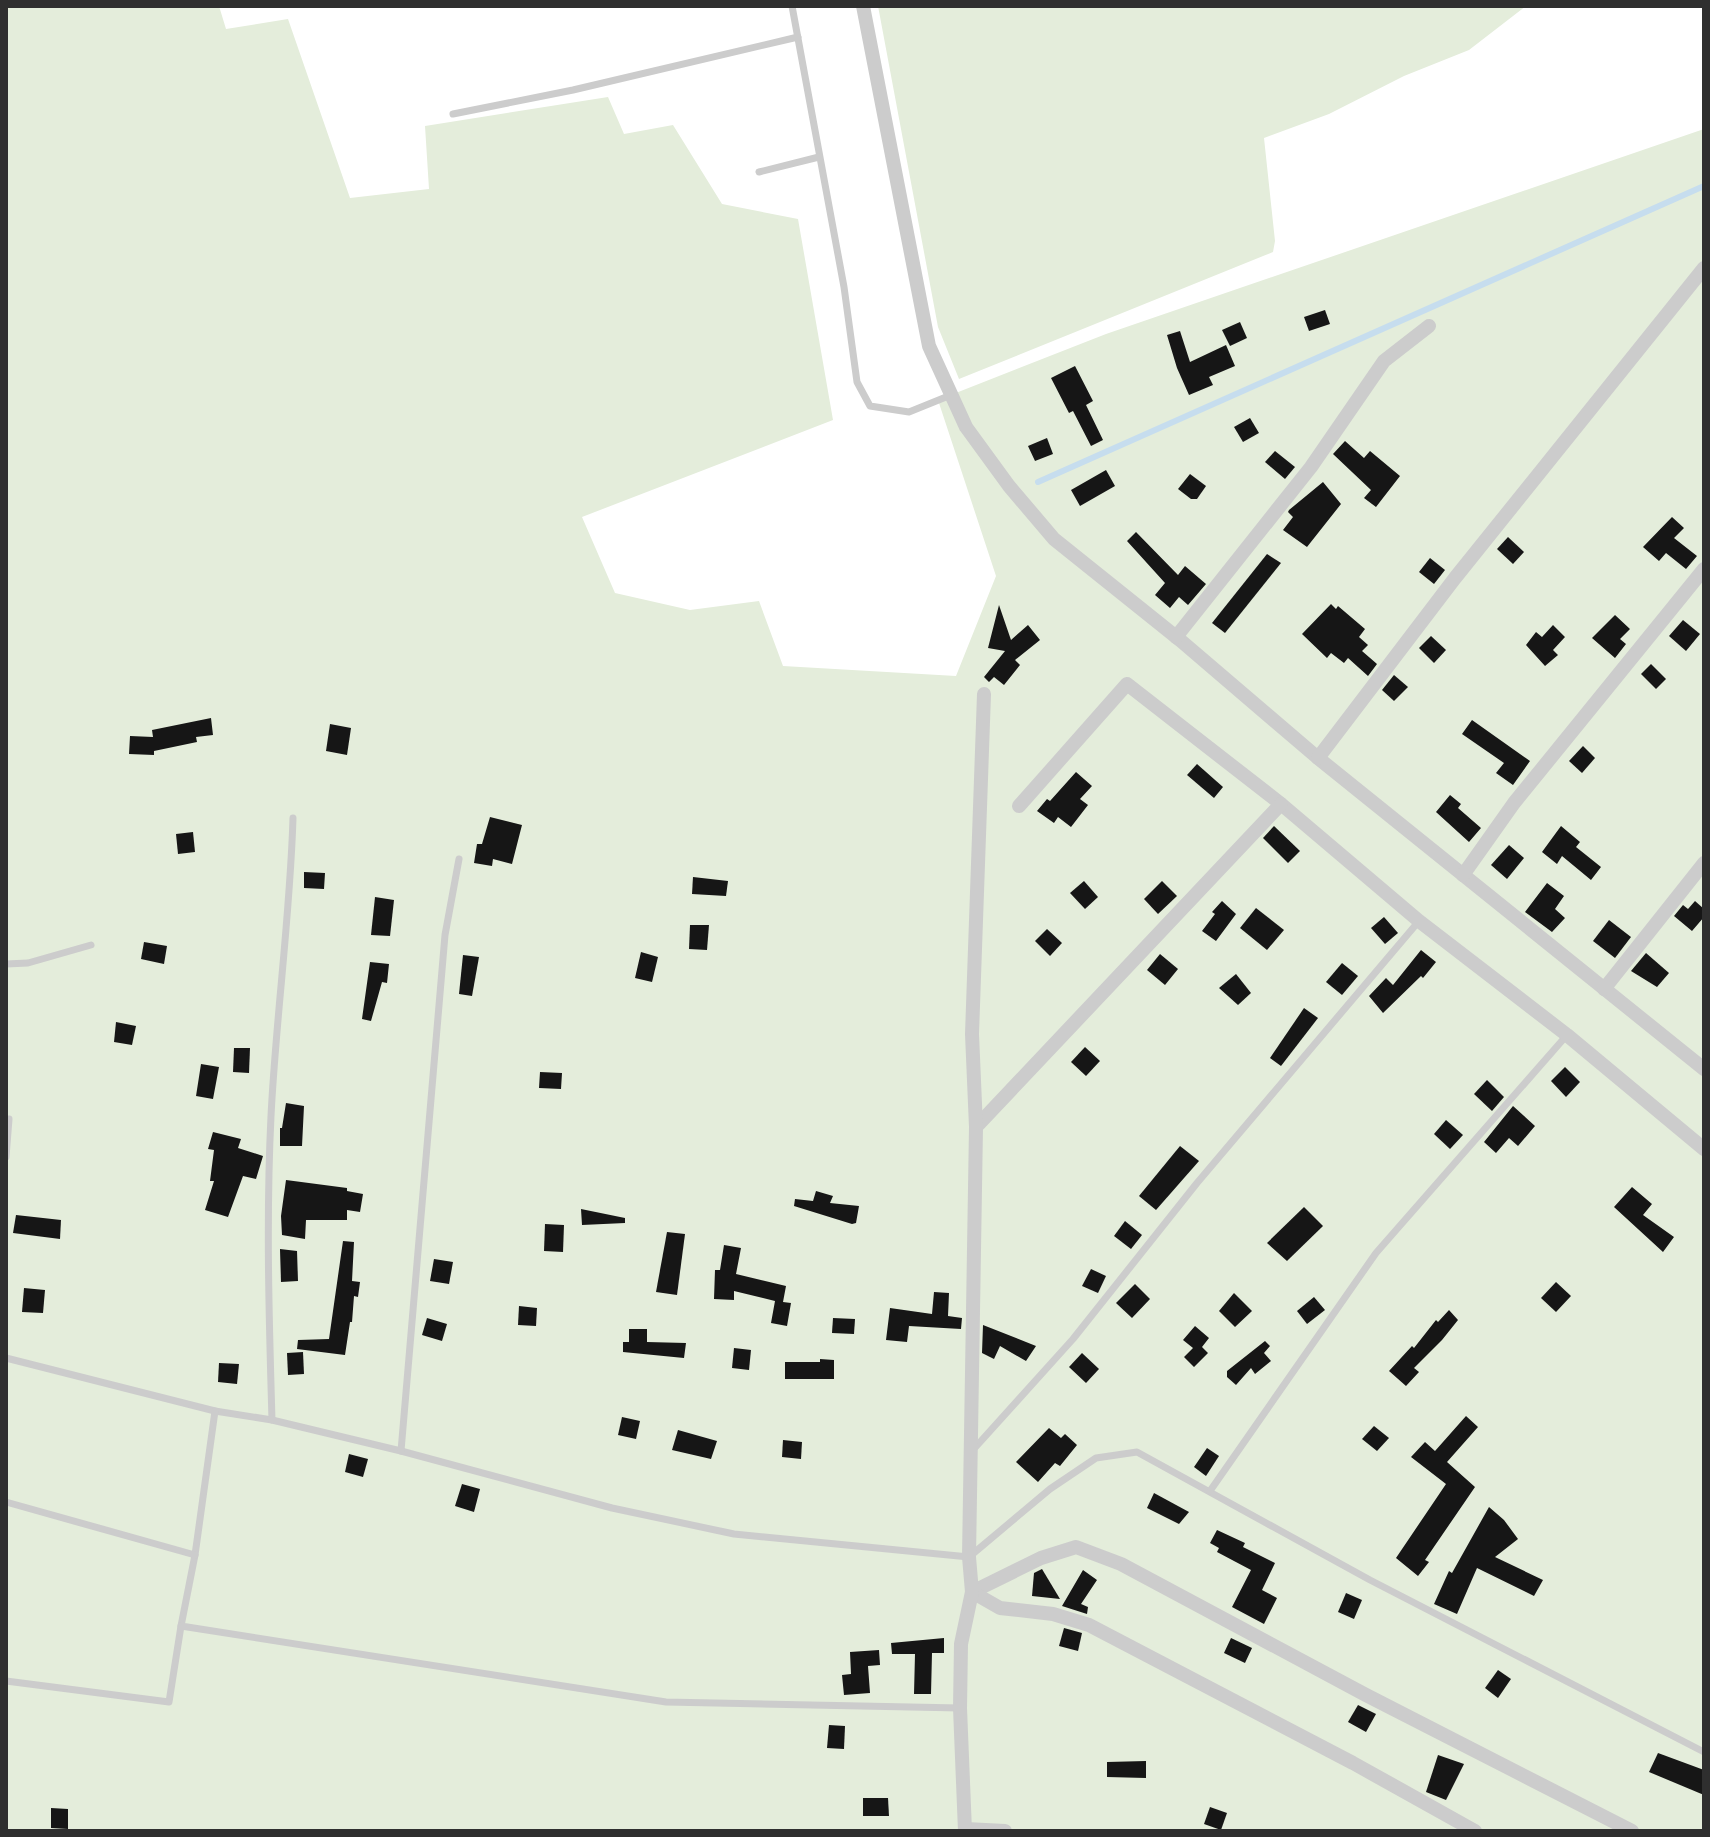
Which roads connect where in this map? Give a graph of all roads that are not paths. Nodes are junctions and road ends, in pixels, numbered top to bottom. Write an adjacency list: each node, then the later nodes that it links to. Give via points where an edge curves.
1 (792, 6): 3 (lane)
2 (863, 6): 9 (street, via 929,346)
3 (798, 37): 4 (lane); 5 (lane)
4 (453, 114)
5 (819, 157): 6 (lane); 9 (lane, via 857,382 870,406 909,412)
6 (759, 172)
7 (1704, 268): 13 (street)
8 (1429, 326): 11 (street, via 1384,361 1311,467)
9 (951, 395): 11 (street, via 966,427 1054,539)
10 (1704, 569): 19 (street, via 1514,803)
11 (1176, 637): 13 (street)
12 (984, 694): 27 (street, via 972,1034)
13 (1318, 758): 19 (street)
14 (1281, 804): 15 (street, via 1127,684); 20 (street); 27 (street)
15 (1019, 806)
16 (293, 818): 32 (lane, via 271,1114)
17 (459, 859): 33 (lane, via 445,935)
18 (1704, 863): 23 (street)
19 (1463, 875): 23 (street)
20 (1419, 921): 24 (street); 34 (lane, via 1073,1339)
21 (91, 945): 22 (lane)
22 (6, 964)
23 (1604, 989): 25 (street)
24 (1567, 1035): 28 (street); 35 (lane, via 1376,1253)
25 (1704, 1069)
26 (9, 1119): 29 (lane)
27 (976, 1127): 34 (street)
28 (1704, 1149)
29 (6, 1157)
30 (6, 1358): 31 (lane)
31 (215, 1411): 32 (lane); 37 (lane)
32 (272, 1420): 33 (lane)
33 (401, 1451): 38 (lane, via 612,1508 734,1534)
34 (970, 1452): 38 (street)
35 (1210, 1491): 38 (lane, via 1137,1452 1096,1458); 43 (lane)
36 (6, 1502): 37 (lane)
37 (195, 1555): 40 (lane)
38 (969, 1557): 39 (street)
39 (972, 1592): 42 (street, via 961,1644); 46 (street, via 1000,1608 1053,1614 1089,1625); 47 (street, via 1076,1547 1121,1564)
40 (181, 1626): 41 (lane, via 169,1702); 42 (lane, via 666,1702)
41 (6, 1681)
42 (960, 1708): 44 (street)
43 (1704, 1752)
44 (966, 1830): 45 (street)
45 (1005, 1831)
46 (1475, 1831)
47 (1632, 1831)

